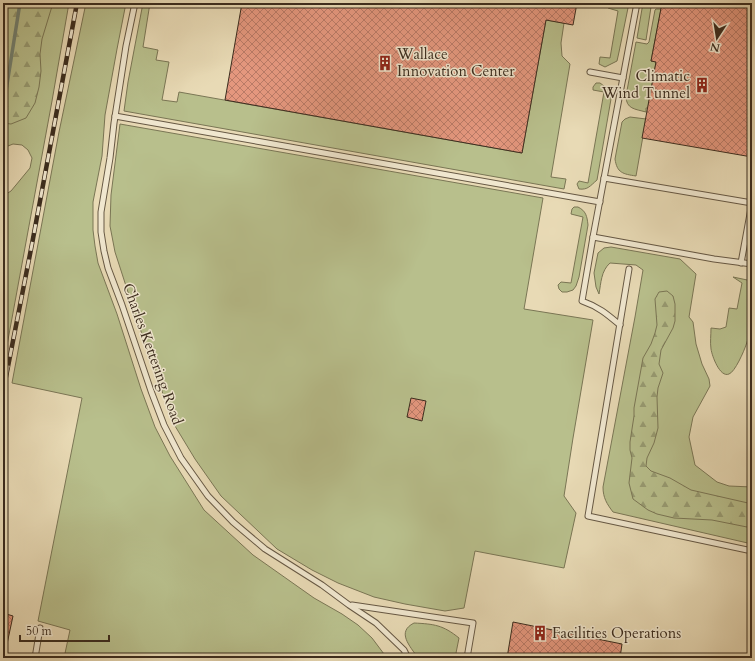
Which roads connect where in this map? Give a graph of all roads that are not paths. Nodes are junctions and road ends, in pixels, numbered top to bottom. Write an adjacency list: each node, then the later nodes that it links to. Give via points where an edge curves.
1 (135, 3): 5 (lane, Charles Kettering Road)
2 (637, 3): 4 (lane)
3 (590, 72): 4 (lane)
4 (623, 78): 6 (lane)
5 (115, 116): 7 (lane); 15 (lane, Charles Kettering Road, via 101,212 104,251 164,425 181,458 203,489 233,522 265,549 322,584)
6 (604, 178): 7 (lane); 8 (lane)
7 (600, 202): 9 (lane)
8 (752, 203): 10 (lane)
9 (593, 237): 10 (lane); 13 (lane, via 582,301 602,310)
10 (741, 263): 11 (lane)
11 (752, 264)
12 (629, 269): 13 (lane)
13 (620, 325): 14 (lane, via 588,516)
14 (752, 551)
15 (349, 605): 18 (lane, Charles Kettering Road, via 376,622 404,650); 19 (lane, via 473,623)
16 (40, 628): 17 (lane)
17 (35, 658)
18 (408, 658)
19 (467, 658)

